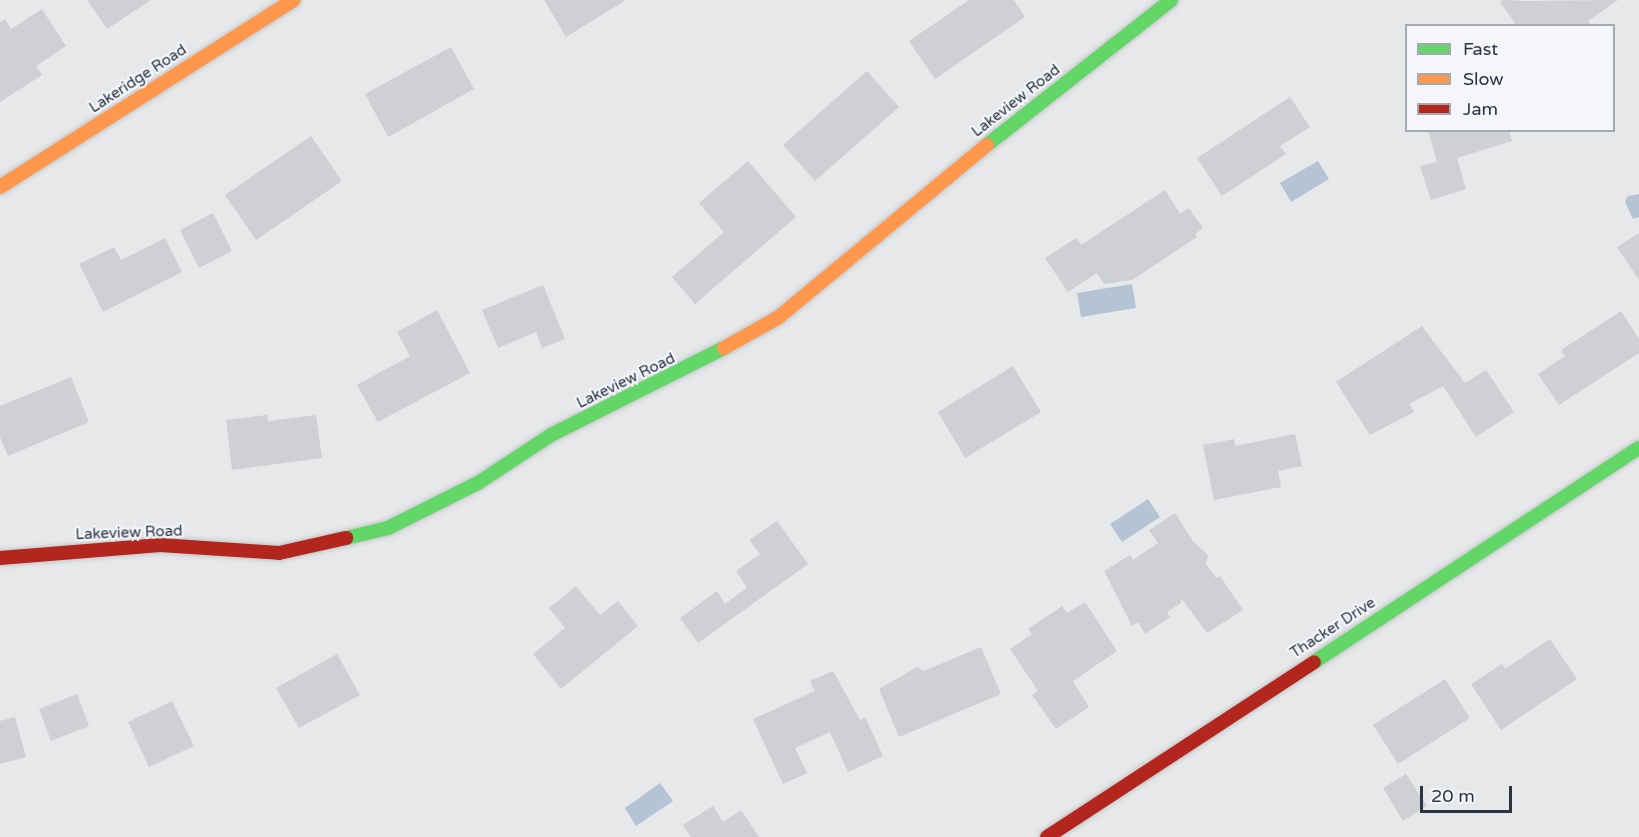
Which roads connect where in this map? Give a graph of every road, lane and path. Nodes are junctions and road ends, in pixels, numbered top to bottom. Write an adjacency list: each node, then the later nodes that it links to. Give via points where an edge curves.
1 (294, 0): 3 (street, Lakeridge Road)
2 (1171, 0): 5 (street, Lakeview Road, via 943,180 779,317 686,369 551,435 478,483 388,528 279,553 160,545)
3 (0, 187)
4 (1639, 448): 6 (street, Thacker Drive)
5 (0, 558)
6 (1047, 837)

